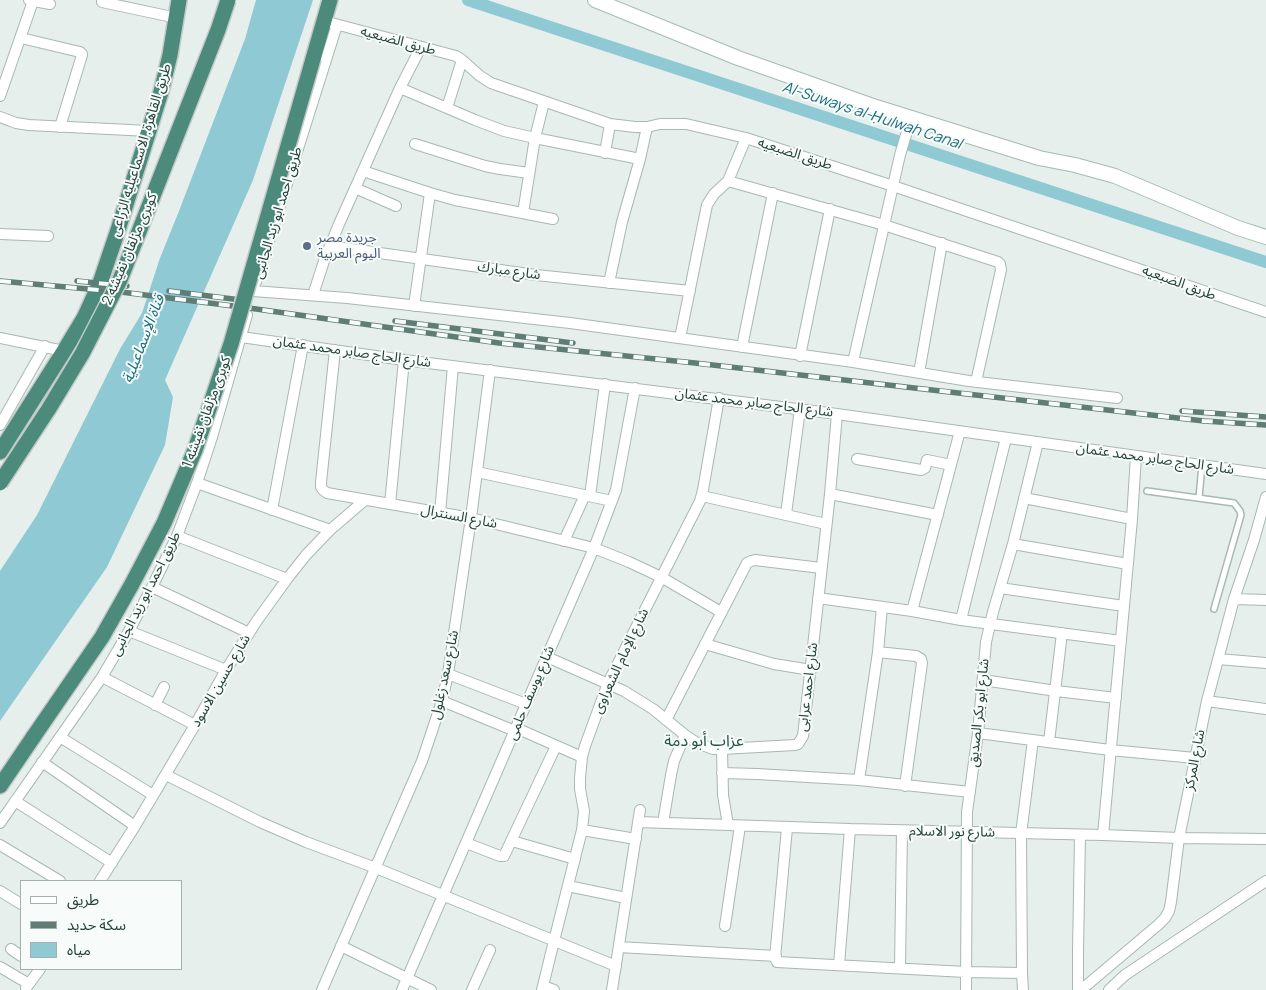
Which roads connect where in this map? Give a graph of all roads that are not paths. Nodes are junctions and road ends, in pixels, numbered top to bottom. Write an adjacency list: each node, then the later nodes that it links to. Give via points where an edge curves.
1 (30, 0): 7 (street); 10 (street)
2 (179, 0): 8 (highway, طريق القاهرة, الاسماعيليه الزراعى)
3 (228, 0): 85 (highway, كوبرى مزلقان نفيشه 2, bridge, via 120,280 83,352)
4 (595, 0): 18 (main road, via 738,58)
5 (330, 1): 9 (highway, كوبرى مزلقان نفيشه 1)
6 (102, 2): 8 (street)
7 (50, 4)
8 (177, 18): 22 (highway, طريق القاهرة, الاسماعيليه الزراعى)
9 (330, 23): 11 (street, طريق الضبعيه); 47 (street, طريق احمد ابو زيد الجانبى); 167 (highway, كوبرى مزلقان نفيشه 1, bridge, via 313,59 231,344 195,450 164,523 102,637)
10 (21, 38): 14 (street); 20 (street, via 82,54)
11 (421, 47): 12 (street, طريق الضبعيه); 13 (street)
12 (462, 60): 15 (street, طريق الضبعيه, via 491,83); 16 (street)
13 (400, 88): 16 (street); 28 (street)
14 (0, 96)
15 (544, 102): 19 (street, طريق الضبعيه); 23 (street)
16 (448, 108): 23 (street, via 504,131)
17 (0, 117): 20 (street, via 16,123)
18 (911, 118): 31 (street); 42 (main road, via 1039,158 1115,176)
19 (610, 124): 21 (street, طريق الضبعيه); 26 (street)
20 (60, 126): 22 (street)
21 (648, 127): 24 (street, طريق الضبعيه, via 686,124); 27 (street)
22 (149, 131): 59 (highway, طريق القاهرة, الاسماعيليه الزراعى, via 100,283)
23 (535, 138): 26 (street); 29 (street)
24 (746, 138): 30 (street); 31 (street, طريق الضبعيه)
25 (415, 144): 29 (street, via 485,166)
26 (606, 153): 27 (street)
27 (640, 159): 46 (street)
28 (363, 171): 32 (street); 33 (street)
29 (529, 173): 37 (street)
30 (728, 181): 34 (street); 48 (street, via 707,205)
31 (894, 186): 39 (street); 51 (street, طريق الضبعيه)
32 (355, 188): 35 (street); 44 (street)
33 (430, 193): 37 (street); 45 (street)
34 (773, 194): 36 (street); 57 (street)
35 (396, 206)
36 (830, 209): 39 (street); 60 (street)
37 (523, 213): 38 (street)
38 (554, 219)
39 (884, 225): 43 (street); 62 (street)
40 (0, 234): 41 (street)
41 (48, 236)
42 (1266, 237)
43 (942, 243): 65 (street); 66 (street, via 996,261 1001,267)
44 (330, 246): 45 (street, شارع مبارك); 49 (street)
45 (422, 259): 46 (street, شارع مبارك); 50 (street)
46 (609, 283): 48 (street, شارع مبارك)
47 (254, 291): 49 (street); 52 (street, طريق احمد ابو زيد الجانبى)
48 (690, 291): 54 (street)
49 (313, 296): 50 (street)
50 (414, 306): 54 (street)
51 (1266, 312)
52 (241, 337): 55 (street, شارع الحاج صابر محمد عثمان); 86 (street, طريق احمد ابو زيد الجانبى)
53 (0, 338): 56 (street)
54 (680, 338): 57 (street)
55 (303, 345): 58 (street, شارع الحاج صابر محمد عثمان); 97 (street)
56 (45, 346): 59 (street); 72 (street)
57 (742, 348): 60 (street)
58 (335, 350): 61 (street, شارع الحاج صابر محمد عثمان); 94 (street, شارع السنترال, via 321,487 326,493)
59 (64, 351): 78 (highway, طريق القاهرة, الاسماعيليه الزراعى)
60 (800, 356): 62 (street)
61 (404, 360): 63 (street, شارع الحاج صابر محمد عثمان); 96 (street)
62 (852, 362): 65 (street)
63 (453, 366): 64 (street, شارع الحاج صابر محمد عثمان); 98 (street)
64 (490, 370): 67 (street, شارع الحاج صابر محمد عثمان); 83 (street, شارع سعد زغلول)
65 (919, 373): 66 (street)
66 (976, 382): 70 (street)
67 (605, 384): 68 (street, شارع الحاج صابر محمد عثمان); 89 (street)
68 (635, 388): 69 (street, شارع الحاج صابر محمد عثمان); 95 (street, شارع يوسف حلمى)
69 (719, 398): 71 (street, شارع الحاج صابر محمد عثمان); 90 (street, شارع الإمام الشعراوى)
70 (1117, 398)
71 (800, 409): 73 (street, شارع الحاج صابر محمد عثمان); 99 (street)
72 (3, 414): 74 (street)
73 (837, 414): 75 (street, شارع الحاج صابر محمد عثمان); 88 (street, شارع احمد عرابى)
74 (0, 425)
75 (960, 431): 76 (street, شارع الحاج صابر محمد عثمان); 81 (street)
76 (1006, 438): 77 (street, شارع الحاج صابر محمد عثمان); 125 (street)
77 (1038, 442): 79 (street, شارع الحاج صابر محمد عثمان); 92 (street, شارع ابو بكر الصديق)
78 (0, 452)
79 (1136, 456): 82 (street, شارع الحاج صابر محمد عثمان); 102 (street)
80 (857, 460): 81 (street, via 922,470 927,460)
81 (951, 465): 100 (street)
82 (1202, 465): 84 (street, شارع الحاج صابر محمد عثمان); 93 (lane)
83 (477, 472): 89 (street); 101 (street, شارع سعد زغلول)
84 (1266, 474)
85 (0, 483)
86 (197, 483): 97 (street); 105 (street, طريق احمد ابو زيد الجانبى)
87 (1148, 491): 93 (lane)
88 (830, 494): 100 (street); 103 (street, شارع احمد عرابى)
89 (587, 496): 95 (street); 107 (street)
90 (702, 496): 99 (street); 113 (street, شارع الإمام الشعراوى)
91 (1266, 497): 106 (street, شارع المركز)
92 (1024, 498): 102 (street); 109 (street, شارع ابو بكر الصديق)
93 (1199, 498): 122 (lane, via 1234,503 1241,515)
94 (365, 500): 96 (street, شارع السنترال); 104 (street, شارع حسين الاسود)
95 (612, 501): 110 (street, شارع يوسف حلمى)
96 (390, 504): 98 (street, شارع السنترال)
97 (272, 510): 104 (street)
98 (440, 513): 101 (street, شارع السنترال)
99 (786, 514): 103 (street)
100 (938, 515): 124 (street)
101 (471, 518): 107 (street, شارع السنترال); 138 (street, شارع سعد زغلول)
102 (1132, 519): 111 (street)
103 (826, 524): 112 (street, شارع احمد عرابى)
104 (330, 530): 114 (street, شارع حسين الاسود)
105 (177, 536): 114 (street); 115 (street, طريق احمد ابو زيد الجانبى)
106 (1254, 540): 108 (street); 118 (street, شارع المركز)
107 (564, 541): 110 (street, شارع السنترال)
108 (1266, 541)
109 (1013, 544): 111 (street); 116 (street, شارع ابو بكر الصديق)
110 (594, 548): 113 (street, شارع السنترال); 133 (street, شارع يوسف حلمى)
111 (1128, 564): 120 (street)
112 (821, 568): 117 (street, شارع احمد عرابى); 123 (street, via 751,561 744,566)
113 (662, 577): 123 (street, شارع السنترال); 141 (street, شارع الإمام الشعراوى)
114 (287, 579): 128 (street, شارع حسين الاسود)
115 (152, 587): 127 (street, طريق احمد ابو زيد الجانبى); 128 (street)
116 (1000, 588): 120 (street); 126 (street, شارع ابو بكر الصديق)
117 (818, 598): 121 (street); 137 (street, شارع احمد عرابى)
118 (1234, 599): 119 (street); 134 (street, شارع المركز)
119 (1266, 600)
120 (1124, 606): 130 (street)
121 (882, 607): 124 (street); 132 (street)
122 (1214, 609)
123 (721, 612): 131 (street)
124 (912, 612): 125 (street)
125 (961, 620): 126 (street)
126 (990, 624): 129 (street); 140 (street, شارع ابو بكر الصديق)
127 (129, 632): 136 (street); 139 (street, طريق احمد ابو زيد الجانبى)
128 (249, 633): 136 (street, شارع حسين الاسود)
129 (1062, 633): 130 (street); 143 (street)
130 (1121, 641): 144 (street)
131 (705, 644): 137 (street, via 774,664); 150 (street)
132 (878, 652): 166 (street); 168 (street, via 916,656 922,663)
133 (547, 657): 141 (street, شارع احمد عرابى); 147 (street, شارع يوسف حلمى)
134 (1218, 659): 135 (street); 146 (street, شارع المركز)
135 (1266, 663)
136 (226, 670): 151 (street, شارع حسين الاسود)
137 (811, 670): 159 (street, شارع احمد عرابى, via 800,742 795,745)
138 (448, 674): 145 (street, شارع سعد زغلول); 147 (street)
139 (102, 677): 148 (street); 155 (street, طريق احمد ابو زيد الجانبى)
140 (983, 680): 143 (street); 153 (street, شارع ابو بكر الصديق)
141 (608, 683): 150 (street, شارع احمد عرابى, via 639,699); 161 (street, شارع الإمام الشعراوى)
142 (164, 687): 148 (street)
143 (1056, 691): 144 (street); 157 (street)
144 (1116, 698): 160 (street)
145 (442, 701): 152 (street); 195 (street, شارع سعد زغلول, via 422,761)
146 (1207, 701): 149 (street); 162 (street, شارع المركز)
147 (526, 704): 152 (street, شارع يوسف حلمى)
148 (155, 705): 151 (street)
149 (1266, 709)
150 (666, 720): 154 (street, شارع احمد عرابى)
151 (195, 725): 165 (street, شارع حسين الاسود)
152 (515, 730): 158 (street); 191 (street, شارع يوسف حلمى)
153 (978, 733): 156 (street); 169 (street, شارع ابو بكر الصديق)
154 (685, 735): 159 (street, شارع احمد عرابى, via 697,743); 175 (street, via 674,761)
155 (60, 737): 163 (street, طريق احمد ابو زيد الجانبى); 170 (street)
156 (1033, 740): 157 (street); 184 (street)
157 (1049, 742): 160 (street)
158 (556, 746): 161 (street); 190 (street)
159 (722, 749): 164 (street)
160 (1110, 750): 162 (street); 186 (street)
161 (582, 757): 180 (street, شارع الإمام الشعراوى)
162 (1195, 758): 187 (street, شارع المركز)
163 (42, 762): 171 (street, طريق احمد ابو زيد الجانبى); 177 (street)
164 (722, 773): 166 (street); 176 (street)
165 (166, 775): 170 (street, شارع حسين الاسود); 195 (street, via 260,822)
166 (860, 780): 168 (street)
167 (0, 786)
168 (905, 786): 169 (street)
169 (970, 792): 183 (street, شارع ابو بكر الصديق)
170 (153, 795): 177 (street, شارع حسين الاسود)
171 (15, 801): 174 (street, طريق احمد ابو زيد الجانبى); 194 (street)
172 (640, 810): 173 (street)
173 (638, 822): 175 (street, شارع نور الاسلام); 188 (street)
174 (0, 823)
175 (663, 823): 176 (street, شارع نور الاسلام)
176 (728, 825): 178 (street, شارع نور الاسلام)
177 (135, 826): 194 (street, شارع حسين الاسود)
178 (740, 826): 179 (street, شارع نور الاسلام); 204 (street)
179 (787, 828): 181 (street, شارع نور الاسلام); 211 (street)
180 (582, 830): 188 (street); 193 (street, شارع الإمام الشعراوى)
181 (850, 830): 182 (street, شارع نور الاسلام); 212 (street)
182 (902, 831): 183 (street, شارع نور الاسلام); 215 (street)
183 (966, 832): 184 (street, شارع نور الاسلام); 217 (street, شارع ابو بكر الصديق)
184 (1021, 834): 185 (street, شارع نور الاسلام); 218 (street)
185 (1080, 835): 186 (street, شارع نور الاسلام); 230 (street)
186 (1102, 835): 187 (street, شارع نور الاسلام)
187 (1180, 838): 189 (street, شارع نور الاسلام); 230 (street, شارع المركز, via 1171,902 1164,918)
188 (636, 839): 202 (street)
189 (1266, 839)
190 (512, 841): 191 (street, via 502,857); 193 (street)
191 (466, 843): 201 (street, شارع يوسف حلمى)
192 (0, 845): 196 (street)
193 (575, 859): 199 (street, شارع الإمام الشعراوى)
194 (112, 863): 197 (street, شارع حسين الاسود)
195 (376, 868): 201 (street); 206 (street, شارع سعد زغلول)
196 (58, 880)
197 (101, 880)
198 (1266, 882): 231 (street, via 1125,974)
199 (568, 886): 202 (street); 205 (street, شارع الإمام الشعراوى)
200 (0, 890): 203 (street)
201 (443, 897): 205 (street); 219 (street, شارع يوسف حلمى)
202 (626, 898): 207 (street)
203 (20, 903)
204 (725, 926)
205 (554, 941): 213 (street); 221 (street, شارع الإمام الشعراوى)
206 (341, 946): 219 (street); 222 (street, شارع سعد زغلول)
207 (619, 947): 211 (street); 213 (street)
208 (11, 949): 210 (street)
209 (490, 950): 225 (street)
210 (20, 955)
211 (776, 956): 212 (street, via 779,962)
212 (839, 965): 215 (street)
213 (616, 966): 227 (street)
214 (0, 967): 220 (street)
215 (900, 968): 217 (street)
216 (39, 970): 220 (street)
217 (966, 972): 218 (street); 228 (street, شارع ابو بكر الصديق)
218 (1022, 973): 229 (street)
219 (407, 978): 223 (street, شارع يوسف حلمى); 224 (street)
220 (27, 987)
221 (543, 988): 226 (street)
222 (322, 990)
223 (402, 990)
224 (431, 990)
225 (472, 990)
226 (554, 990)
227 (612, 990)
228 (966, 990)
229 (1023, 990)
230 (1080, 990)
231 (1109, 990)

